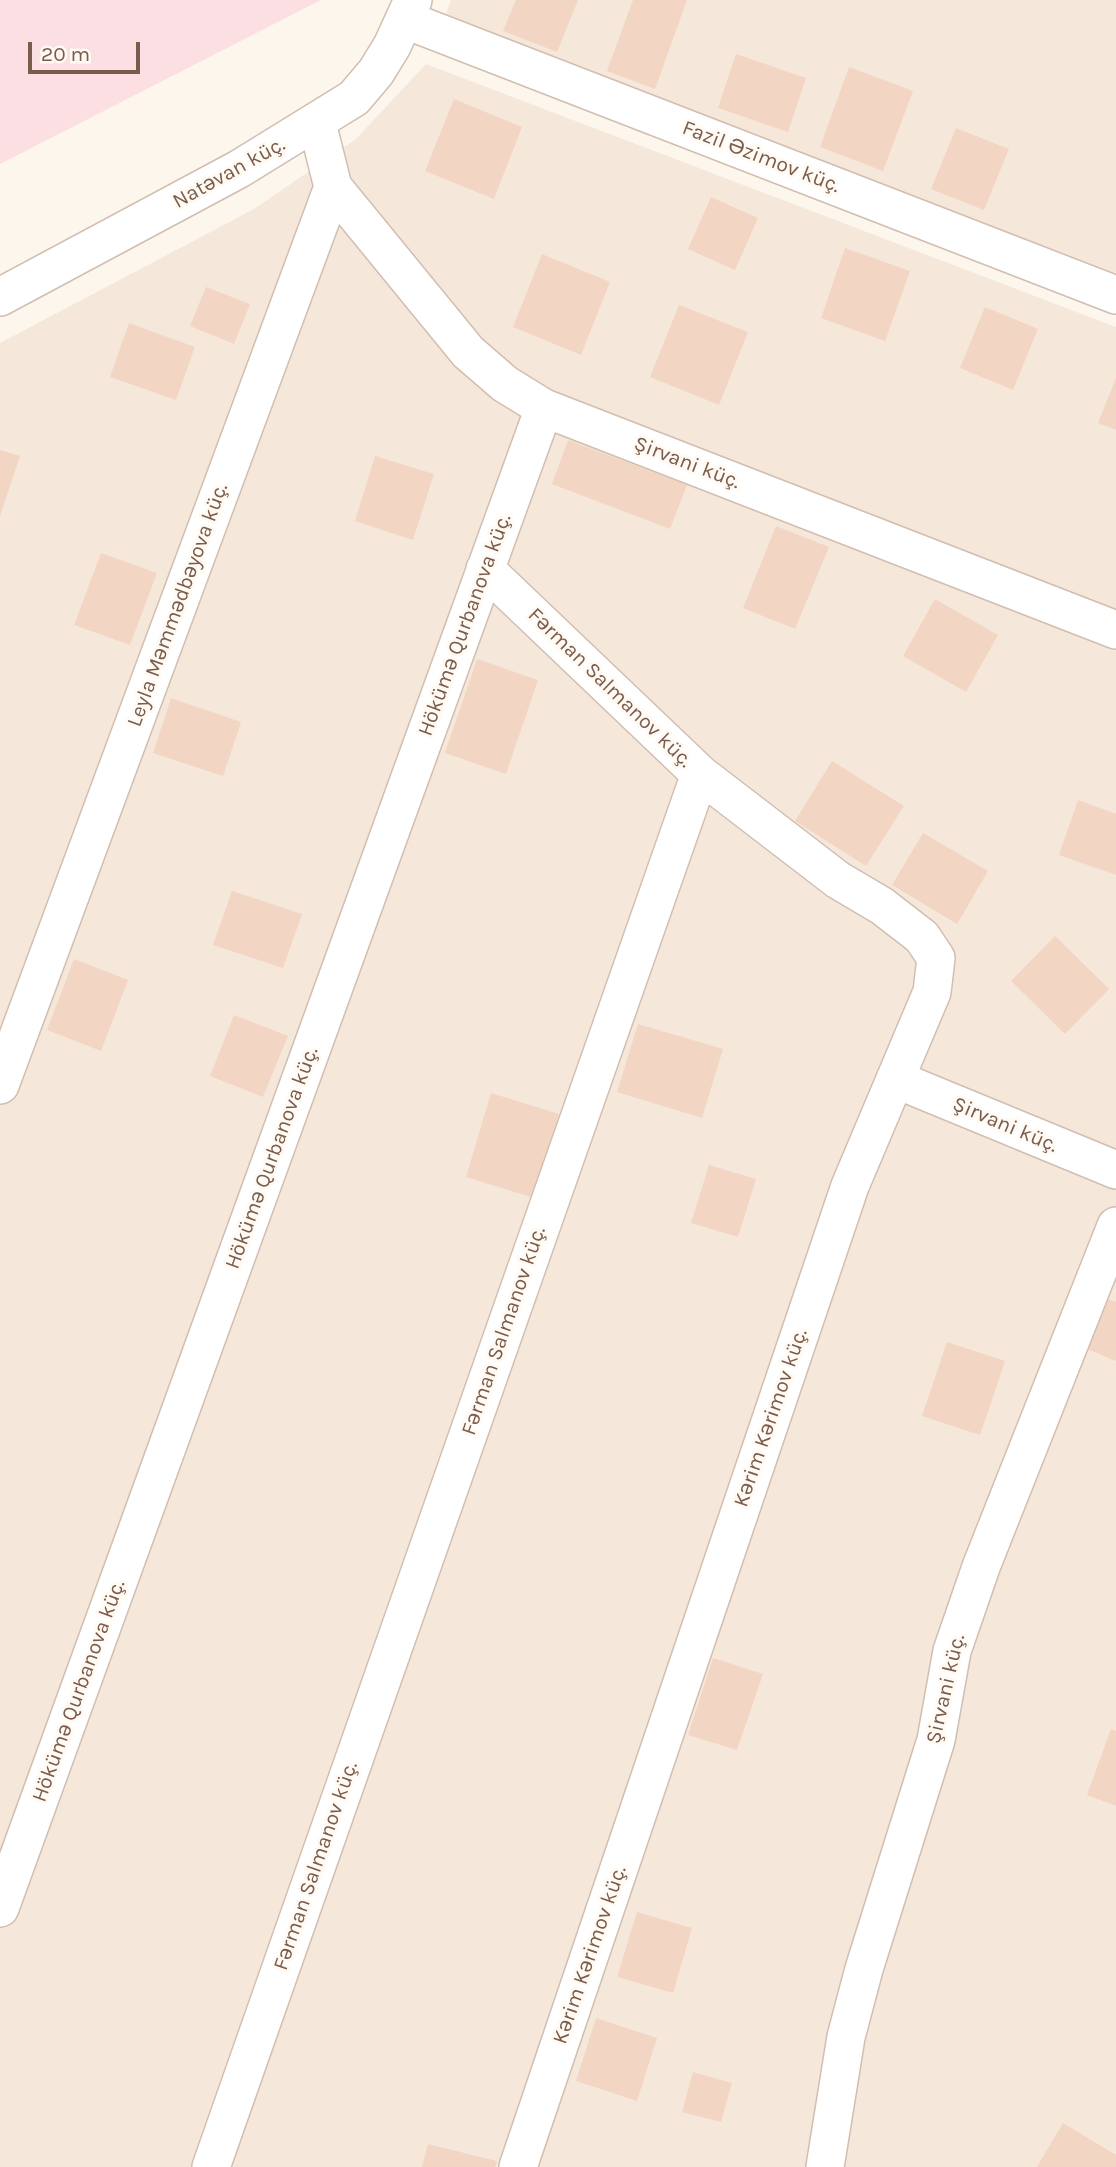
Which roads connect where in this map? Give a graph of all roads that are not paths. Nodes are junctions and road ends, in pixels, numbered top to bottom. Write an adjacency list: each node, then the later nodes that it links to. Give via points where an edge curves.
1 (409, 10): 2 (street, Natəvan küç., via 376,72 354,98); 4 (street, Fazil Əzimov küç.)
2 (317, 123): 3 (street); 5 (street, Natəvan küç.)
3 (333, 187): 6 (street, Şirvani küç., via 468,352 505,384); 11 (street, Leyla Məmmədbəyova küç.)
4 (1116, 295)
5 (0, 297)
6 (544, 408): 7 (street, Hökümə Qurbanova küç.); 8 (street, Şirvani küç.)
7 (485, 569): 9 (street, Fərman Salmanov küç.); 14 (street, Hökümə Qurbanova küç.)
8 (1116, 630)
9 (700, 774): 10 (street, Kərim Kərimov küç., via 838,880 922,937 936,958 932,992); 15 (street, Fərman Salmanov küç.)
10 (895, 1079): 12 (street, Şirvani küç.); 16 (street, Kərim Kərimov küç., via 845,1200)
11 (0, 1086)
12 (1116, 1170)
13 (1116, 1226): 17 (street, Şirvani küç., via 952,1651 936,1740 846,2037)
14 (0, 1908)
15 (211, 2167)
16 (518, 2167)
17 (825, 2167)

